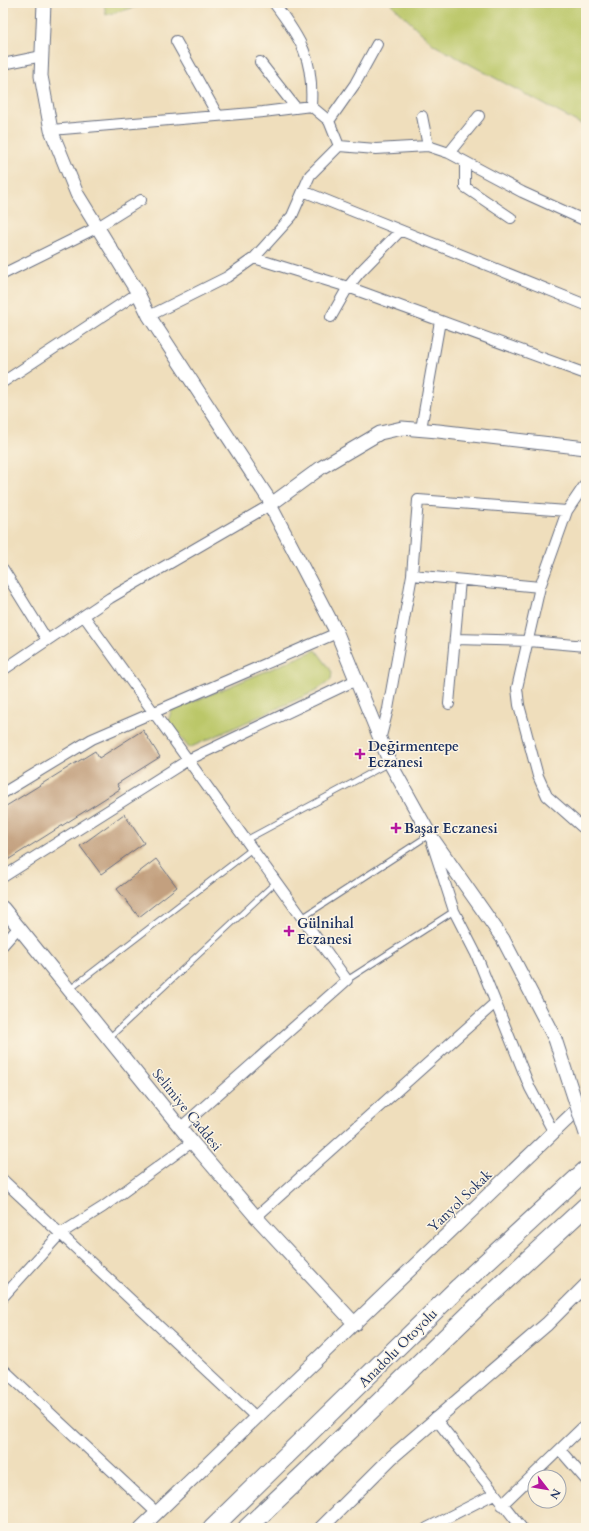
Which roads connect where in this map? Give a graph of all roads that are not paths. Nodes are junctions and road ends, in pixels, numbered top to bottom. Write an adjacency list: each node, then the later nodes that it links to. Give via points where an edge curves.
1 (44, 3): 5 (street)
2 (274, 3): 8 (street, via 293,28 306,52 312,82)
3 (176, 41): 10 (street)
4 (377, 44): 13 (street, via 355,84)
5 (42, 56): 7 (street); 14 (street, via 42,76)
6 (260, 62): 9 (street)
7 (3, 64)
8 (311, 106): 9 (street); 13 (street)
9 (296, 108): 10 (street)
10 (218, 116): 14 (street)
11 (422, 116): 16 (street)
12 (479, 116): 17 (street)
13 (329, 121): 15 (street)
14 (51, 130): 23 (street, via 77,194)
15 (339, 146): 16 (street, via 376,149); 19 (street, via 310,175)
16 (428, 146): 17 (street)
17 (449, 152): 18 (street)
18 (465, 162): 21 (street, via 464,187); 22 (street)
19 (303, 191): 24 (street); 25 (street, via 292,216)
20 (141, 200): 23 (street)
21 (511, 218)
22 (586, 221)
23 (96, 228): 26 (street); 28 (street)
24 (400, 231): 27 (street); 29 (street)
25 (254, 258): 27 (street); 30 (street, via 227,277)
26 (3, 274)
27 (348, 287): 31 (street); 32 (street)
28 (138, 293): 30 (street); 34 (street)
29 (586, 305)
30 (149, 316): 38 (street)
31 (331, 317)
32 (440, 321): 33 (street); 35 (street)
33 (586, 374)
34 (3, 382)
35 (421, 429): 36 (street); 38 (street, via 402,428 380,433 322,467)
36 (586, 448)
37 (586, 483): 39 (street)
38 (271, 504): 44 (street, via 110,598); 45 (street)
39 (567, 511): 41 (street, via 418,500); 43 (street)
40 (3, 570): 47 (street)
41 (412, 575): 42 (street); 54 (street)
42 (460, 580): 43 (street); 46 (street)
43 (540, 587): 48 (street)
44 (84, 616): 47 (street); 53 (street)
45 (337, 633): 51 (street); 53 (street)
46 (456, 639): 48 (street); 52 (street)
47 (47, 640): 50 (street)
48 (529, 641): 49 (street); 58 (street, via 517,688 518,706 538,776 547,796 582,827)
49 (586, 646)
50 (3, 670)
51 (356, 680): 54 (street); 55 (street)
52 (449, 704)
53 (152, 712): 55 (street); 57 (street, via 92,739)
54 (380, 740): 56 (street)
55 (188, 760): 60 (street); 62 (street)
56 (390, 763): 59 (street); 60 (lane)
57 (3, 793)
58 (586, 825)
59 (430, 835): 65 (street); 66 (lane); 76 (street, bridge, via 503,939 555,1039)
60 (246, 840): 61 (street)
61 (252, 849): 63 (street); 70 (lane)
62 (3, 877)
63 (276, 882): 66 (street); 72 (lane)
64 (3, 908): 67 (street, Selimiye Caddesi)
65 (454, 911): 69 (lane); 71 (street, via 476,954)
66 (302, 918): 69 (street)
67 (19, 927): 68 (street); 70 (street, Selimiye Caddesi)
68 (3, 945)
69 (347, 980): 74 (street)
70 (69, 990): 72 (street, Selimiye Caddesi)
71 (494, 1003): 75 (street, via 530,1088); 81 (street)
72 (108, 1039): 74 (street, Selimiye Caddesi)
73 (586, 1102): 75 (street, Yanyol Sokak)
74 (180, 1128): 77 (street, Selimiye Caddesi)
75 (554, 1132): 85 (street, Yanyol Sokak)
76 (586, 1134)
77 (192, 1142): 81 (street, Selimiye Caddesi); 82 (street, via 103,1207)
78 (586, 1170): 96 (highway, Anadolu Otoyolu, via 459,1287)
79 (3, 1180): 82 (street)
80 (586, 1206): 97 (highway, Anadolu Otoyolu)
81 (256, 1217): 85 (street, Selimiye Caddesi)
82 (60, 1234): 84 (street); 87 (street)
83 (586, 1285): 88 (street, via 547,1324)
84 (3, 1297)
85 (355, 1324): 87 (street, Yanyol Sokak)
86 (3, 1369): 94 (street)
87 (257, 1418): 94 (street, Yanyol Sokak)
88 (435, 1418): 92 (street); 98 (street, via 392,1457)
89 (586, 1424): 90 (street)
90 (560, 1450): 91 (street); 93 (street)
91 (586, 1480)
92 (494, 1494): 93 (street); 99 (street)
93 (502, 1505): 100 (street)
94 (157, 1513): 95 (street, Yanyol Sokak)
95 (141, 1528)
96 (212, 1528)
97 (247, 1528)
98 (322, 1528)
99 (428, 1528)
100 (522, 1528)

